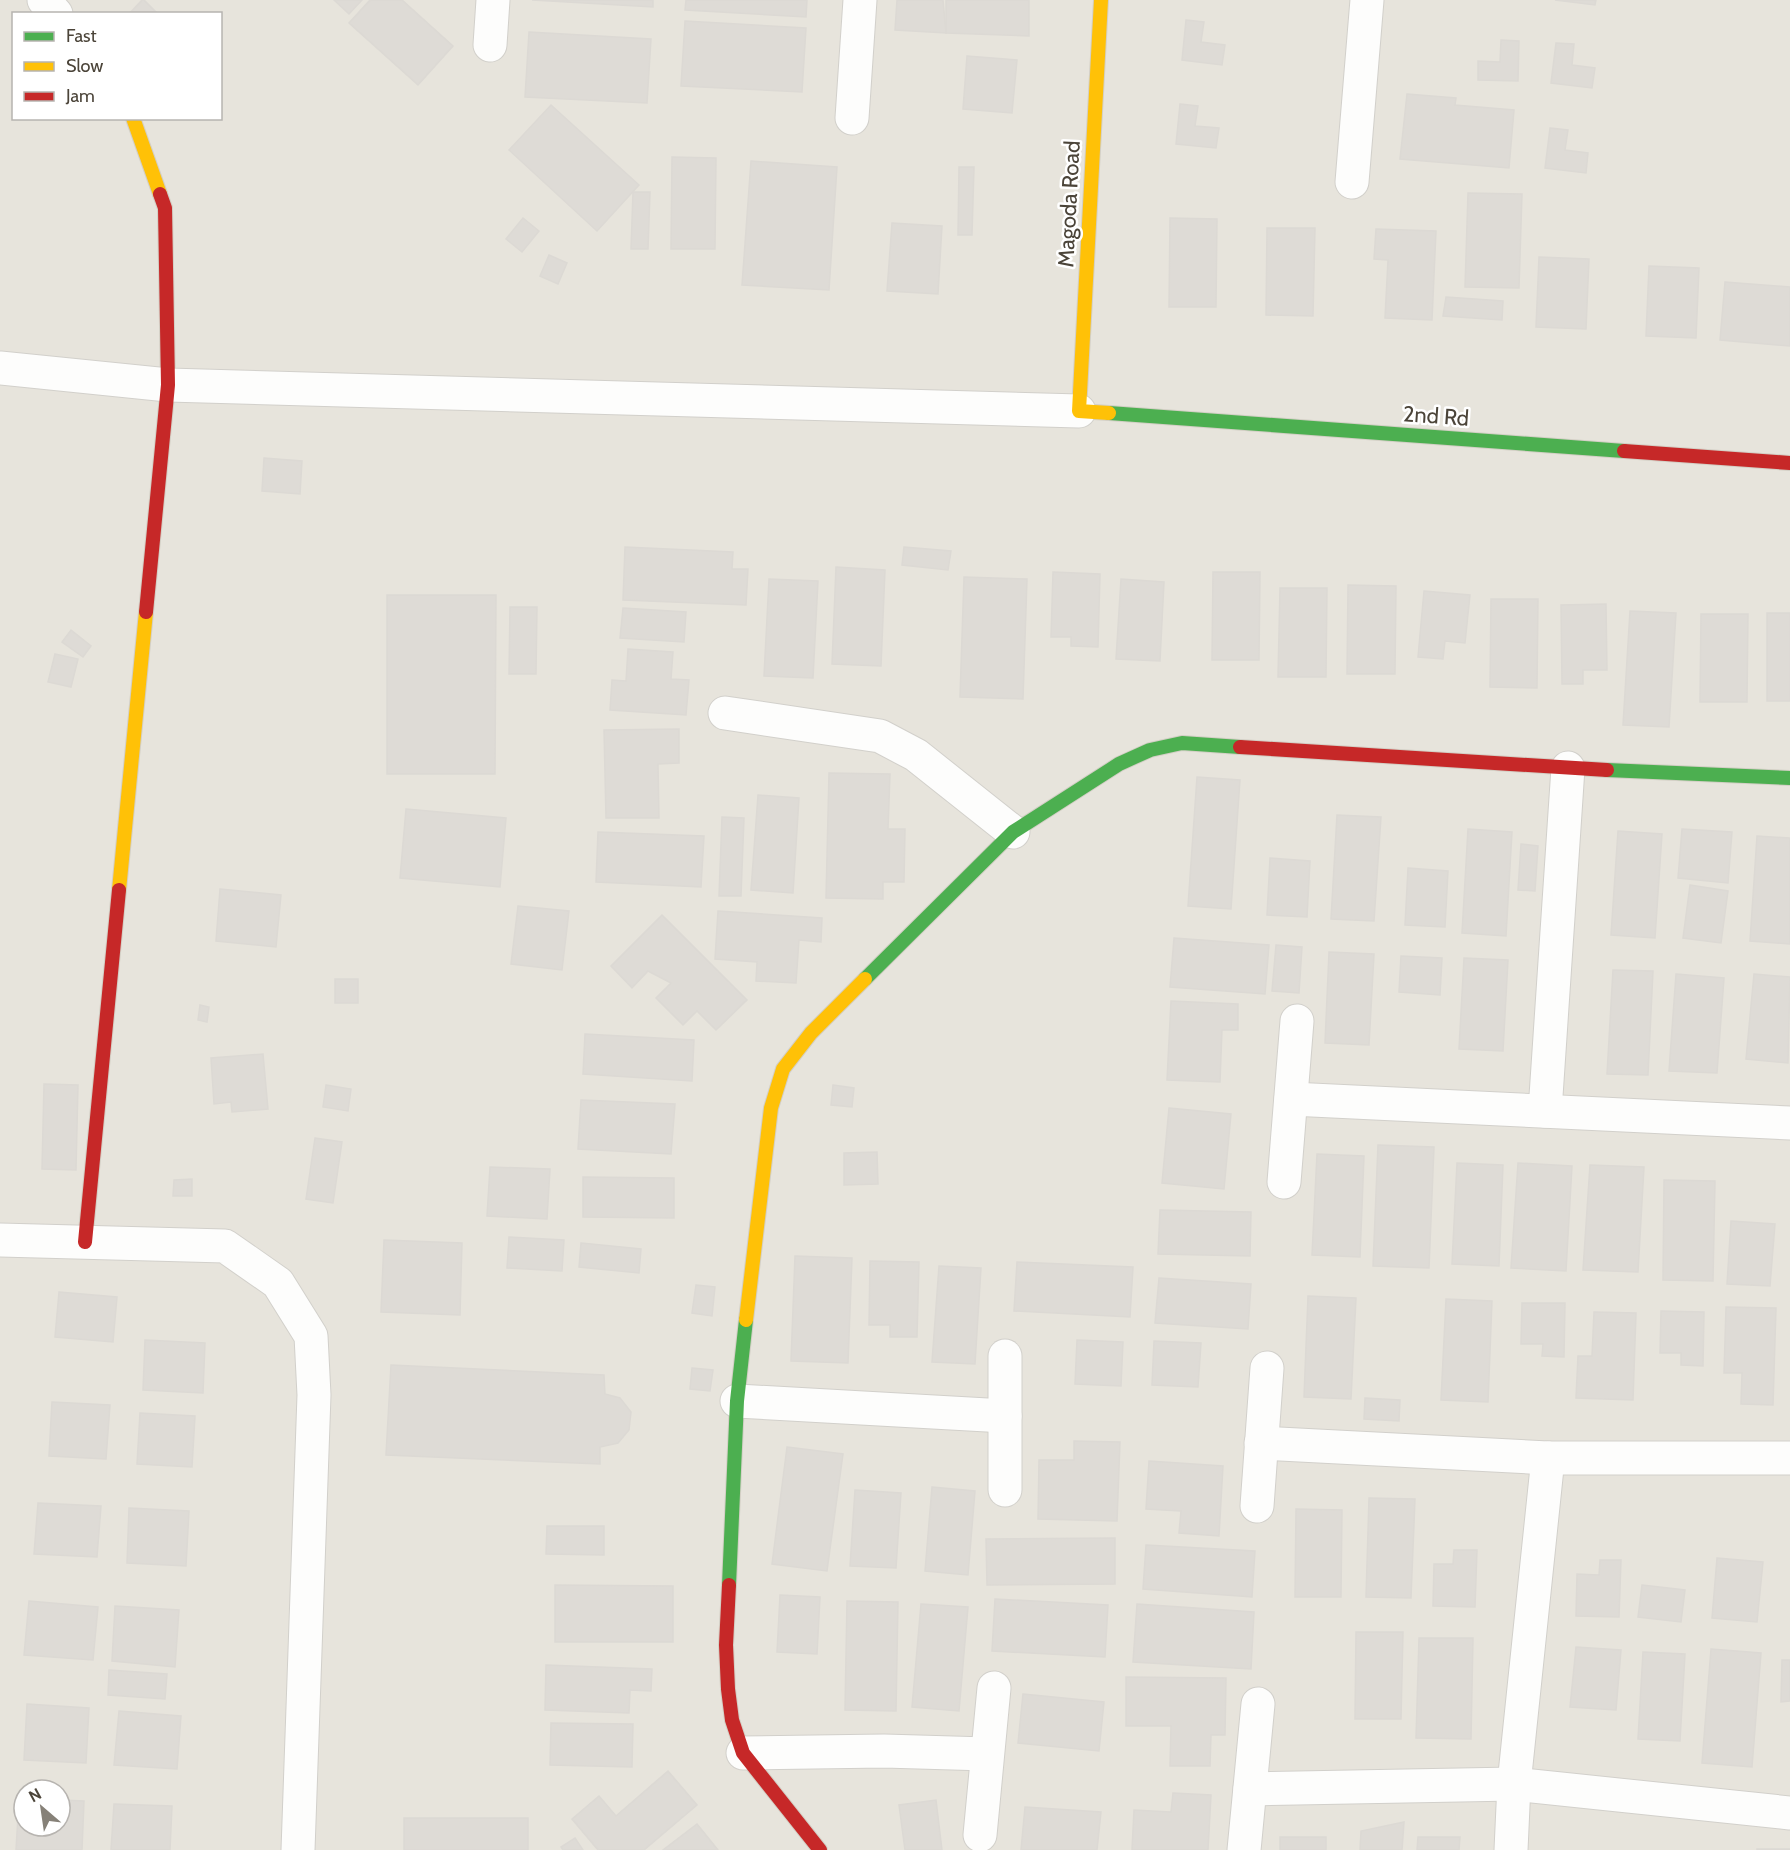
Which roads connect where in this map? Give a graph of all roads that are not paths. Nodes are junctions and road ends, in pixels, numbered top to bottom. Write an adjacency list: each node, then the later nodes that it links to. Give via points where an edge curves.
1 (44, 0): 6 (street)
2 (493, 0): 7 (street)
3 (860, 0): 8 (street)
4 (1101, 0): 13 (street, Magoda Road)
5 (1367, 0): 10 (street)
6 (54, 12)
7 (490, 45)
8 (852, 118)
9 (134, 120): 12 (street, via 165,208)
10 (1352, 182)
11 (0, 368): 12 (street)
12 (168, 385): 13 (street); 25 (street)
13 (1079, 411): 14 (street, 2nd Rd)
14 (1790, 463)
15 (725, 713): 18 (street, via 880,736 916,755)
16 (1568, 768): 17 (street); 18 (street, via 1182,743 1150,750 1119,764); 21 (street)
17 (1790, 778)
18 (1013, 832): 28 (street, via 811,1033 783,1069 771,1108)
19 (1297, 1021): 20 (street)
20 (1291, 1099): 21 (street); 23 (street)
21 (1545, 1111): 22 (street)
22 (1790, 1123)
23 (1284, 1182)
24 (0, 1240): 25 (street)
25 (85, 1242): 43 (street, via 225,1246 278,1283 311,1336 314,1395)
26 (1005, 1356): 29 (street)
27 (1267, 1368): 30 (street)
28 (737, 1401): 29 (street); 37 (street, via 726,1645 732,1720)
29 (1005, 1416): 33 (street)
30 (1261, 1443): 31 (street); 34 (street)
31 (1548, 1458): 32 (street); 39 (street)
32 (1790, 1458)
33 (1005, 1490)
34 (1257, 1506)
35 (994, 1688): 38 (street)
36 (1258, 1704): 40 (street)
37 (743, 1753): 38 (street); 44 (street)
38 (987, 1754): 42 (street)
39 (1514, 1784): 40 (street); 41 (street); 46 (street)
40 (1250, 1789): 45 (street)
41 (1790, 1813)
42 (980, 1835)
43 (298, 1850)
44 (820, 1850)
45 (1244, 1850)
46 (1511, 1850)

